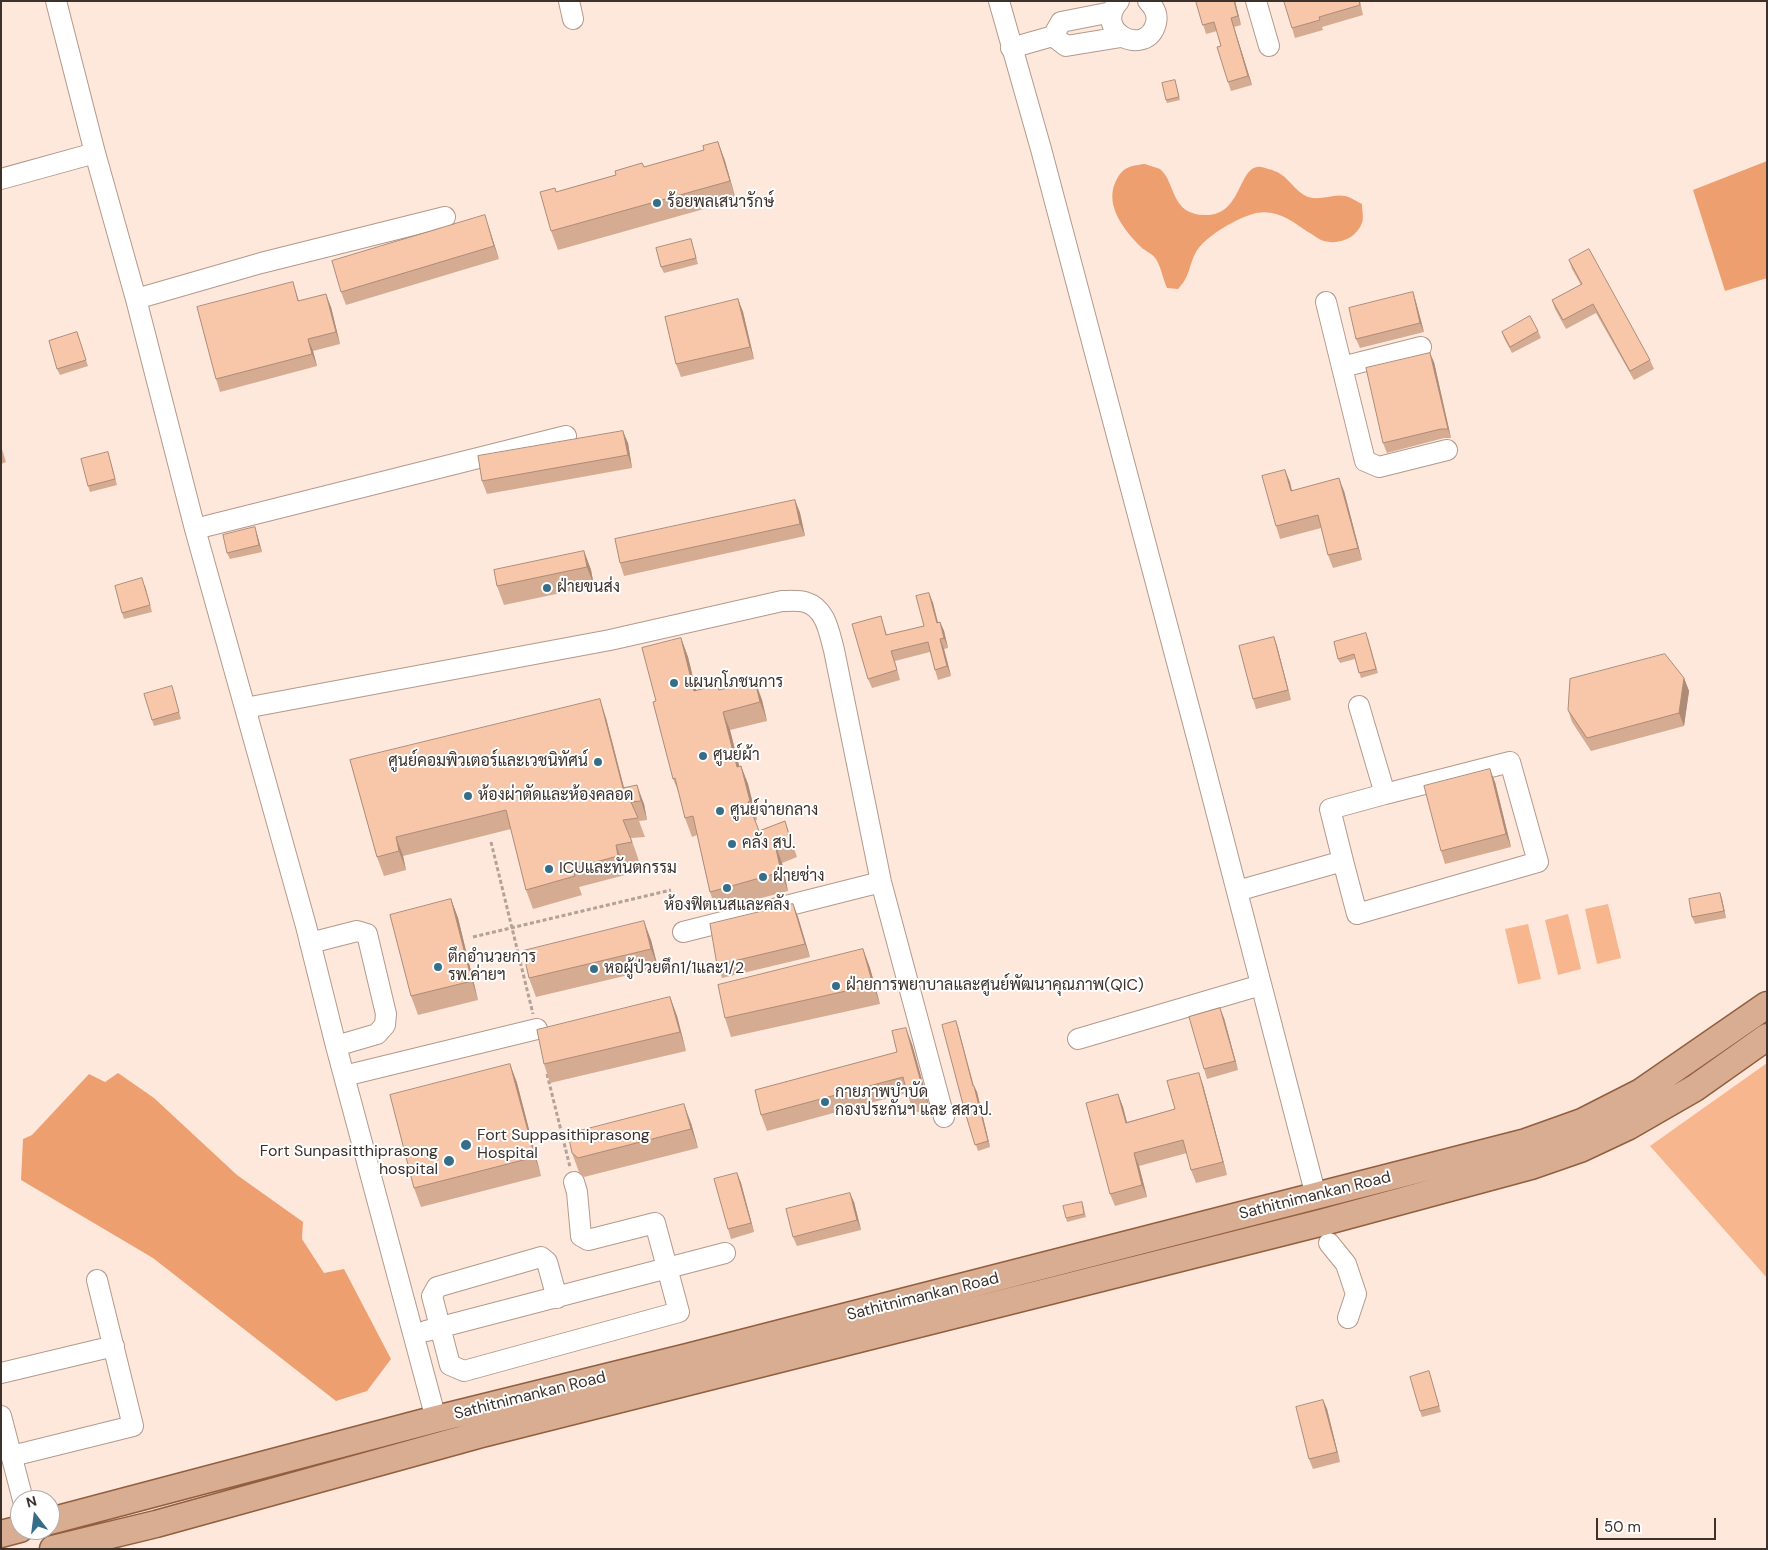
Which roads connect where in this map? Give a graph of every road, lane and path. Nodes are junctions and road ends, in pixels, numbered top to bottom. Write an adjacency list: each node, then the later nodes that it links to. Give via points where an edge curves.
1 (56, 1): 10 (lane)
2 (1000, 1): 9 (lane)
3 (1256, 1): 8 (lane)
4 (1158, 6): 7 (lane, via 1156,24 1148,36 1135,40)
5 (1116, 7): 6 (lane, via 1061,22); 7 (lane, via 1113,26)
6 (1053, 36): 7 (lane, via 1066,46); 9 (lane)
7 (1121, 37)
8 (1269, 46)
9 (1011, 48): 26 (lane, via 1041,149)
10 (96, 153): 11 (lane); 13 (lane)
11 (1, 179)
12 (445, 217): 13 (lane, via 261,263)
13 (136, 299): 19 (lane)
14 (1326, 302): 16 (lane)
15 (1421, 347): 16 (lane)
16 (1342, 367): 18 (lane, via 1365,461 1379,468)
17 (566, 436): 19 (lane)
18 (1447, 450)
19 (195, 529): 21 (lane)
20 (1359, 706): 22 (lane)
21 (245, 708): 24 (lane, via 610,640 782,601 804,601 817,607 827,623); 29 (lane)
22 (1385, 794): 23 (lane, via 1330,809); 23 (lane, via 1510,762 1538,862 1357,914)
23 (1343, 861): 26 (lane)
24 (881, 882): 27 (lane); 37 (lane)
25 (671, 890): 28 (path)
26 (1237, 891): 30 (lane)
27 (683, 932)
28 (473, 937)
29 (310, 943): 35 (lane); 35 (lane, via 357,931 367,934 386,1014 385,1026 377,1034)
30 (1261, 985): 34 (lane); 39 (lane)
31 (1767, 1005): 39 (main road, Sathitnimankan Road, via 1640,1092 1582,1122 1526,1142)
32 (536, 1029): 36 (lane)
33 (1767, 1037): 40 (main road, Sathitnimankan Road, via 1695,1088 1629,1126 1580,1149)
34 (1078, 1039)
35 (336, 1046): 36 (lane)
36 (344, 1076): 47 (lane)
37 (944, 1117)
38 (574, 1182): 42 (lane, via 581,1236 588,1240 655,1223)
39 (1316, 1196): 40 (main road); 51 (main road, Sathitnimankan Road)
40 (1326, 1233): 45 (lane, via 1346,1264 1356,1294); 52 (main road, Sathitnimankan Road)
41 (725, 1253): 42 (lane)
42 (667, 1268): 44 (lane); 46 (lane, via 679,1312 464,1372 450,1365)
43 (98, 1280): 48 (lane)
44 (557, 1298): 46 (lane); 46 (lane, via 548,1262 541,1257 437,1287 432,1296)
45 (1348, 1318)
46 (440, 1329): 47 (lane)
47 (412, 1333): 51 (lane)
48 (114, 1346): 49 (lane); 53 (lane, via 133,1426)
49 (1, 1373)
50 (1, 1416): 53 (lane)
51 (436, 1419): 52 (main road); 55 (main road, Sathitnimankan Road)
52 (442, 1445): 56 (main road, Sathitnimankan Road)
53 (12, 1456): 54 (lane)
54 (20, 1490)
55 (60, 1519)
56 (53, 1549)

